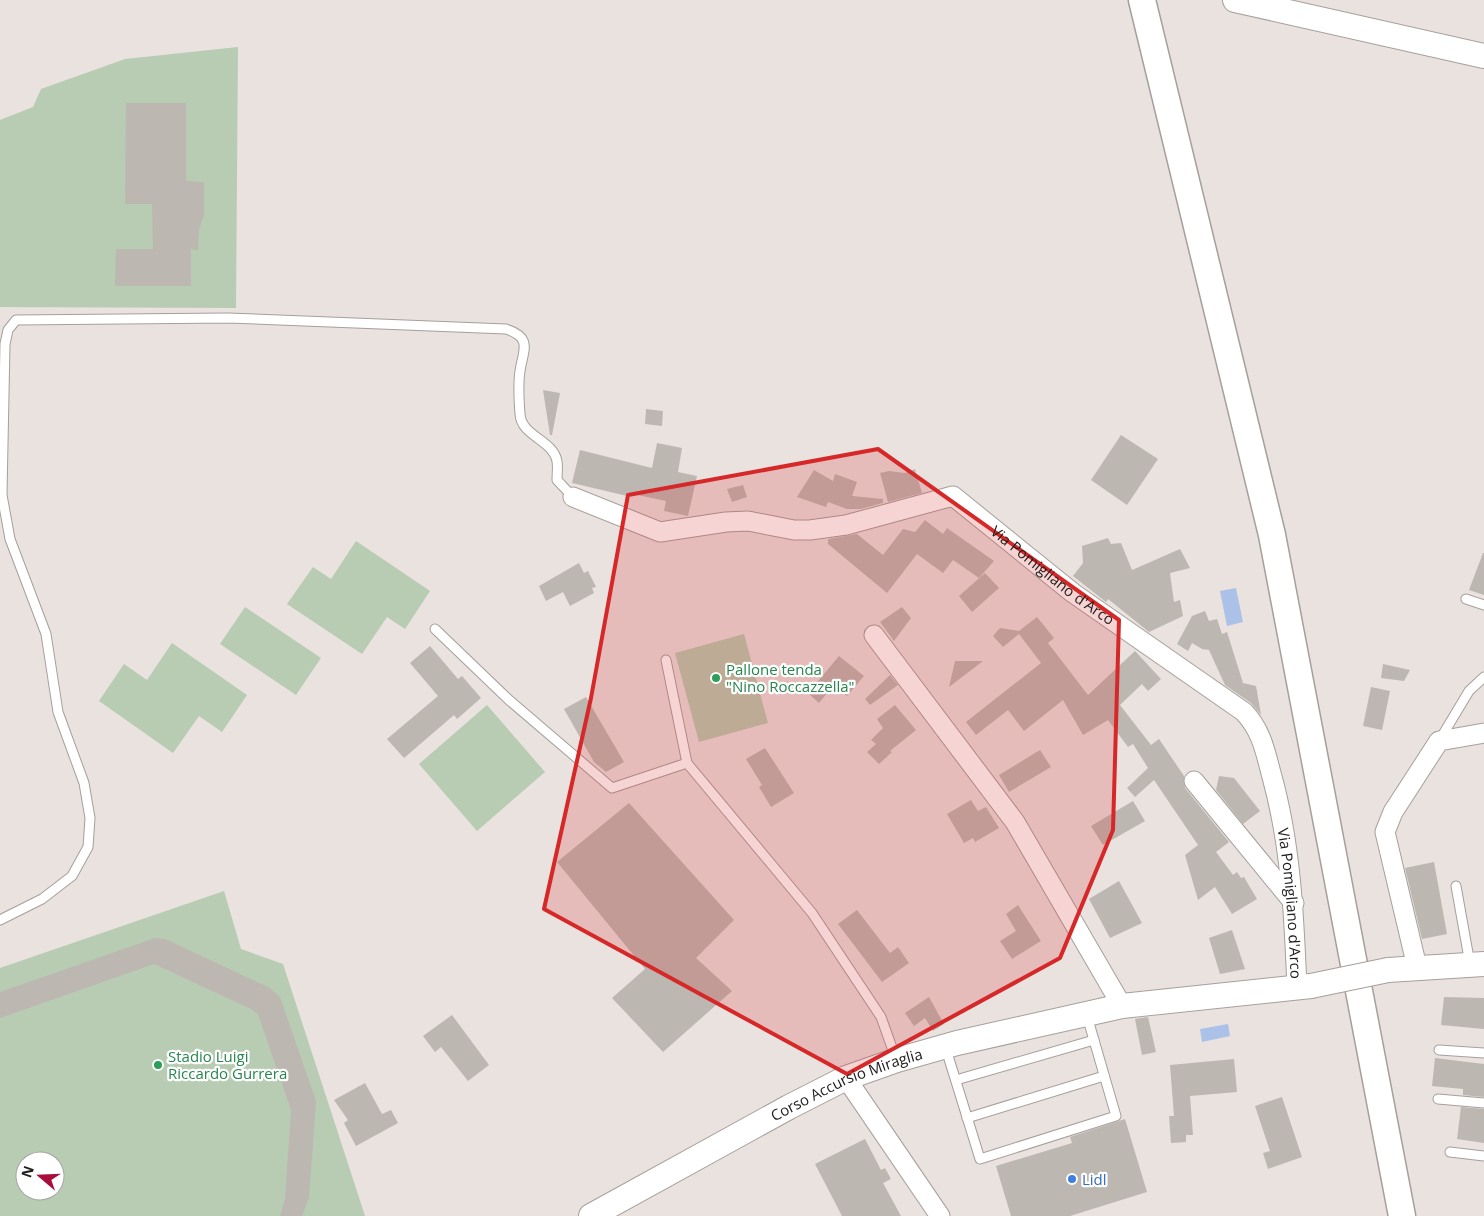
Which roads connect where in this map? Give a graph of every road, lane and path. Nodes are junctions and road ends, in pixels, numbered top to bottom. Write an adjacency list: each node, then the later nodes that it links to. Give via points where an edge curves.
1 (1142, 0): 38 (main road, via 1266,511)
2 (1235, 0): 3 (street)
3 (1484, 56)
4 (573, 497): 16 (street, Via Pomigliano d'Arco, via 660,532 748,521 810,530 855,522 952,496 1073,593 1244,712 1254,723 1260,733 1278,798); 17 (lane, via 557,480 557,461 551,448 531,433 520,417 520,372 525,344 518,333 506,329 228,318 16,320 8,330 5,344 2,495 10,539 46,634 58,712 84,783 90,818 88,847 72,876 42,899)
5 (1466, 599): 6 (lane)
6 (1484, 605)
7 (435, 629): 13 (lane, via 516,706 612,788)
8 (874, 635): 21 (street, via 1015,822)
9 (666, 660): 13 (lane)
10 (1484, 677): 12 (lane, via 1469,691)
11 (1484, 733): 12 (street)
12 (1439, 741): 19 (street, via 1393,812 1385,832)
13 (687, 763): 27 (lane, via 812,913 881,1017)
14 (1194, 781): 16 (street)
15 (1456, 886): 18 (lane)
16 (1294, 903): 20 (street, Via Pomigliano d'Arco)
17 (0, 920)
18 (1477, 964): 19 (street)
19 (1418, 967): 20 (street, Corso Accursio Miraglia, bridge)
20 (1304, 987): 21 (street, Corso Accursio Miraglia)
21 (1122, 1006): 22 (street, Corso Accursio Miraglia)
22 (1086, 1014): 23 (lane); 24 (street, Corso Accursio Miraglia)
23 (1094, 1040): 28 (lane); 30 (lane)
24 (945, 1046): 27 (street, Corso Accursio Miraglia); 30 (lane)
25 (1439, 1050): 26 (lane)
26 (1484, 1053)
27 (897, 1060): 29 (street, Corso Accursio Miraglia)
28 (1104, 1076): 33 (lane); 33 (lane, via 1116,1116 980,1158)
29 (846, 1078): 36 (street, Corso Accursio Miraglia); 37 (street)
30 (956, 1080): 33 (lane)
31 (1438, 1098): 32 (lane)
32 (1484, 1103)
33 (967, 1118)
34 (1450, 1152): 35 (lane)
35 (1484, 1156)
36 (591, 1216)
37 (940, 1216)
38 (1402, 1216)

